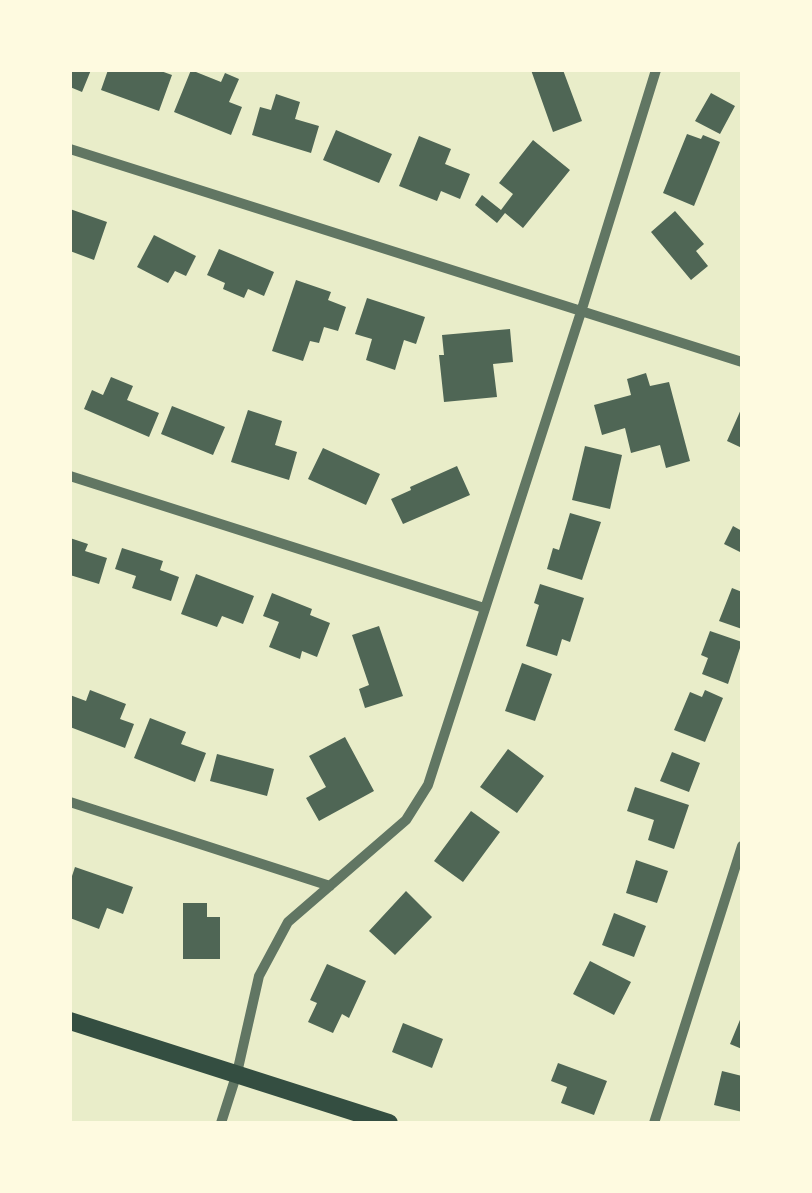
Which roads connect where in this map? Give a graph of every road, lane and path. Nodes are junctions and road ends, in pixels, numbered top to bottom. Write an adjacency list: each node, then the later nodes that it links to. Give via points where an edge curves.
1 (656, 70): 3 (street)
2 (70, 149): 3 (street)
3 (581, 312): 4 (street); 6 (street)
4 (742, 362)
5 (70, 476): 6 (street)
6 (484, 608): 9 (street, via 428,785 406,820)
7 (70, 802): 9 (street)
8 (742, 846): 14 (street)
9 (330, 886): 11 (street, via 288,922 259,976)
10 (70, 1021): 11 (main road)
11 (237, 1073): 12 (street); 13 (main road)
12 (220, 1123)
13 (389, 1123)
14 (654, 1123)

